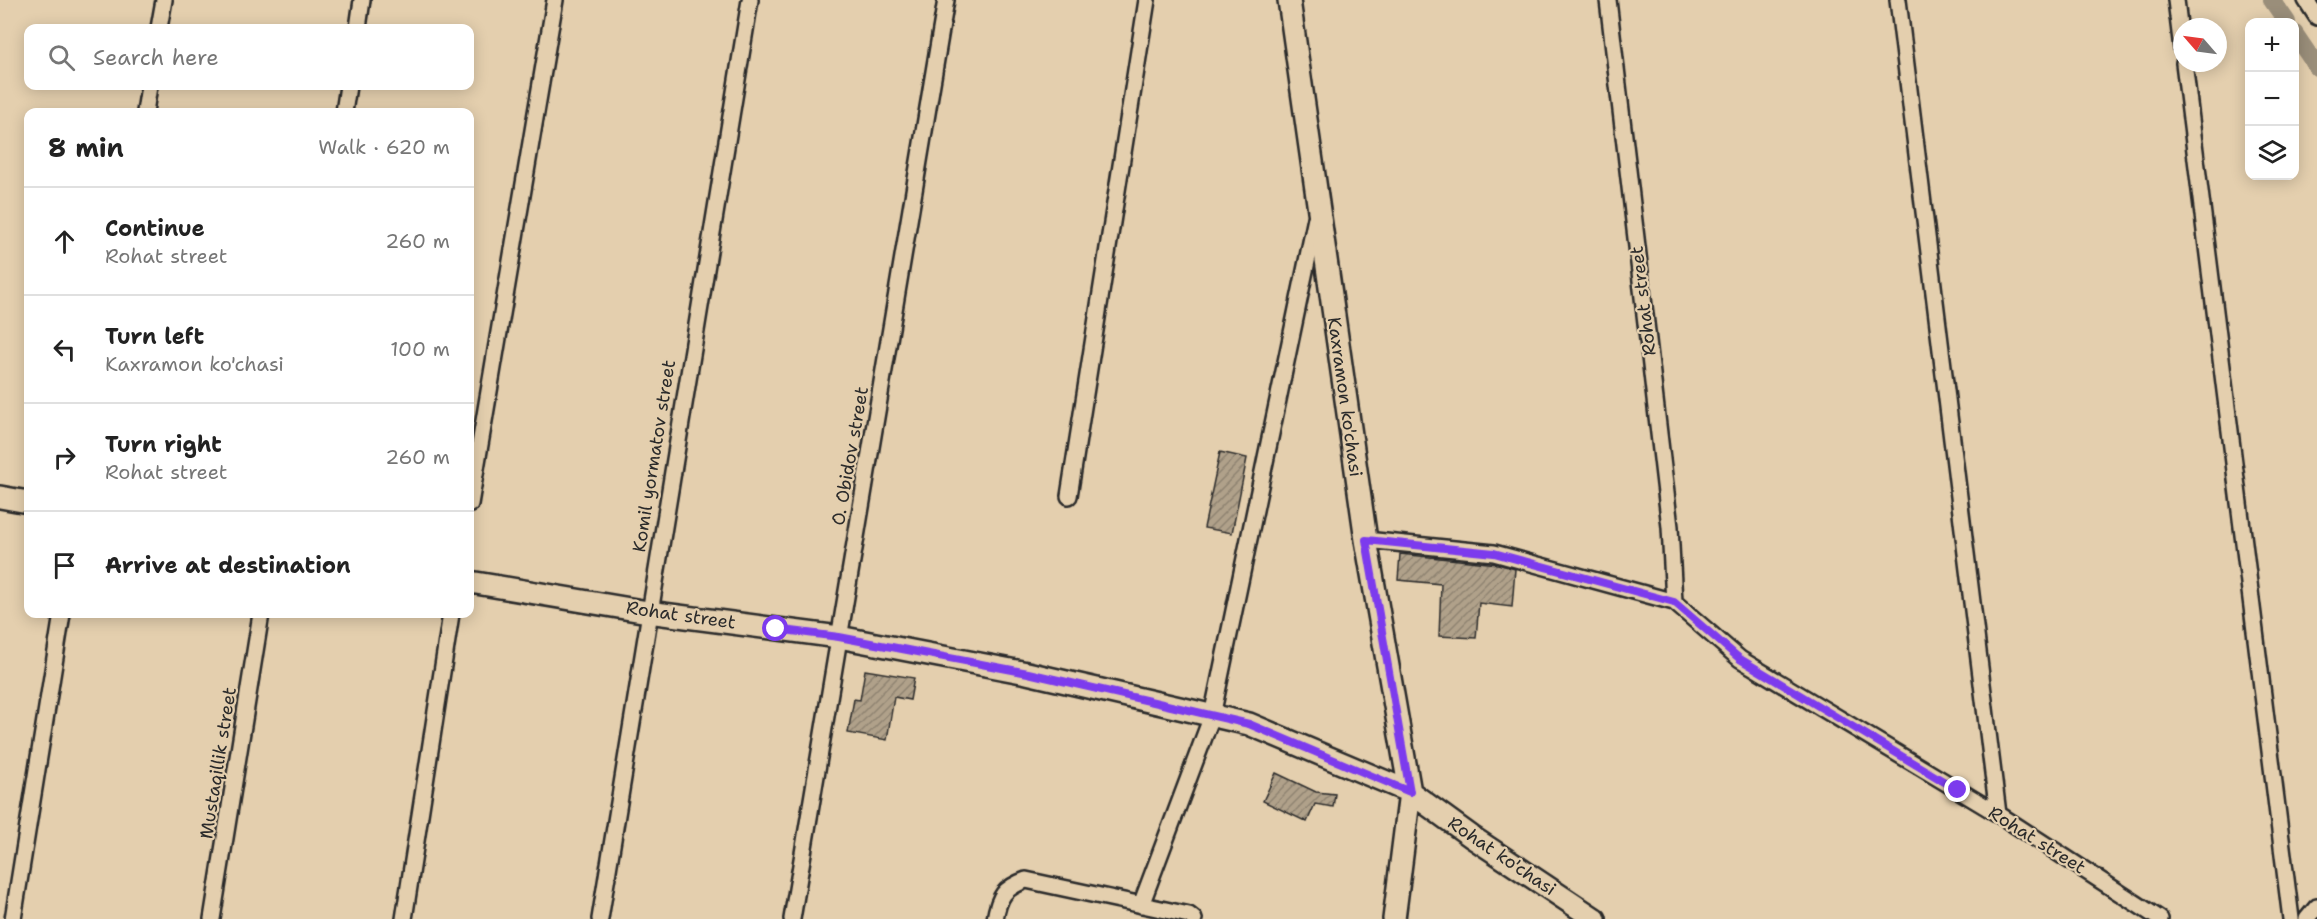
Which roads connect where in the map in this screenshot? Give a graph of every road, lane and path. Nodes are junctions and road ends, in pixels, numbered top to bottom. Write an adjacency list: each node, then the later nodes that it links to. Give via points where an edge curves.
1 (164, 0): 14 (street)
2 (362, 0): 15 (street)
3 (555, 0): 22 (street)
4 (750, 0): 29 (street, Komil yormatov street)
5 (946, 0): 33 (street, O. Obidov street)
6 (1147, 0): 24 (street)
7 (1289, 0): 21 (street, Kaxramon ko'chasi)
8 (1608, 0): 28 (street, Rohat street, via 1670,527)
9 (1898, 0): 36 (street)
10 (2176, 0): 13 (street)
11 (2306, 0): 12 (street)
12 (2317, 17)
13 (2178, 18)
14 (160, 24)
15 (359, 24)
16 (2185, 72): 49 (street)
17 (148, 90): 19 (street)
18 (347, 90): 20 (street)
19 (146, 108)
20 (345, 108)
21 (1318, 207): 26 (street, Kaxramon ko'chasi); 34 (street)
22 (474, 480)
23 (0, 496): 25 (street)
24 (1069, 496)
25 (24, 501)
26 (1366, 540): 28 (street, Rohat street, via 1494,553); 35 (street, Kaxramon ko'chasi)
27 (474, 583): 29 (street, Rohat street)
28 (1674, 602): 36 (street, Rohat street, via 1740,659)
29 (648, 612): 33 (street, Rohat street); 42 (street, Komil yormatov street)
30 (61, 618): 39 (street)
31 (260, 618): 40 (street, Mustaqillik street)
32 (450, 618): 41 (street)
33 (839, 637): 34 (street, Rohat street, via 1028,673); 43 (street, O. Obidov street)
34 (1212, 716): 35 (street, Rohat street, via 1249,724); 37 (street)
35 (1410, 792): 46 (street, Kaxramon ko'chasi); 47 (street, Rohat ko'chasi)
36 (1998, 814): 48 (street, Rohat street)
37 (1141, 905): 44 (street, via 1026,880 1010,886 998,902); 45 (street)
38 (2317, 907): 50 (street)
39 (13, 919)
40 (212, 919)
41 (404, 919)
42 (600, 919)
43 (792, 919)
44 (995, 919)
45 (1194, 919)
46 (1394, 919)
47 (1595, 919)
48 (2160, 919)
49 (2291, 919)
50 (2307, 919)

